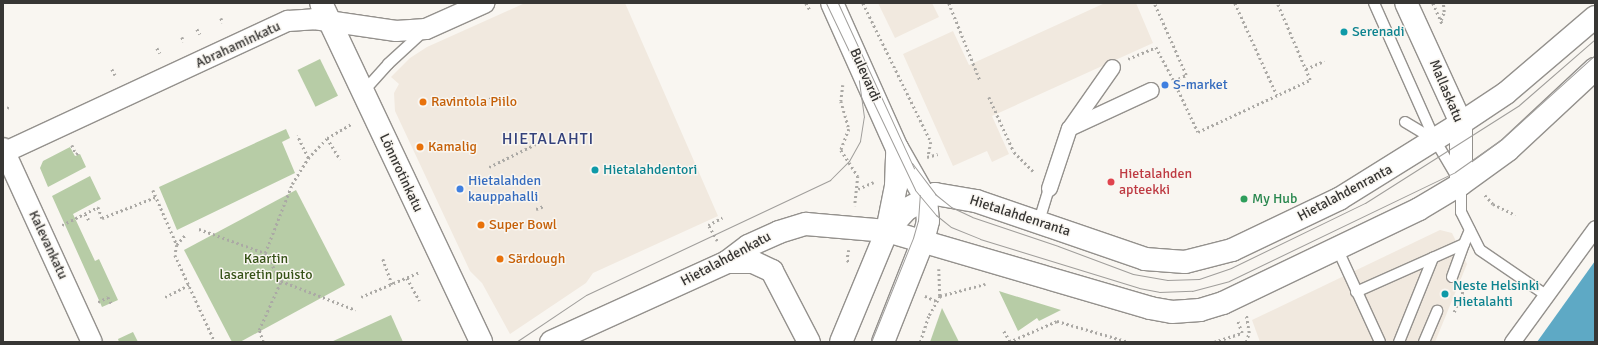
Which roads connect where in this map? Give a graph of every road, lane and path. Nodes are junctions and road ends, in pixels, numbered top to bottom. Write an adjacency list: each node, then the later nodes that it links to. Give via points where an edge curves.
1 (484, 3): 17 (street, Abrahaminkatu)
2 (832, 3): 51 (main road, Bulevardi)
3 (863, 3): 48 (path)
4 (950, 3): 31 (path)
5 (1154, 3): 32 (path, via 1186,75)
6 (1235, 3): 35 (path)
7 (1277, 3): 26 (path)
8 (1374, 3): 47 (lane)
9 (1406, 3): 42 (main road, Mallaskatu)
10 (1443, 3): 14 (path, via 1444,12)
11 (326, 12): 17 (street, Abrahaminkatu, via 374,29); 34 (main road, Lönnrotinkatu); 52 (street, Abrahaminkatu, via 298,18 272,28 25,144)
12 (1595, 17): 42 (main road, Hietalahdenranta, via 1506,93)
13 (221, 18): 15 (path)
14 (1441, 20)
15 (223, 23)
16 (197, 29): 18 (path)
17 (426, 29): 34 (lane, via 388,64)
18 (200, 34)
19 (182, 37): 20 (path)
20 (184, 42)
21 (158, 48): 22 (path)
22 (160, 53)
23 (1135, 56): 32 (path, via 1156,47)
24 (1324, 61): 26 (path)
25 (1112, 67): 44 (street)
26 (1306, 69): 35 (path, via 1310,80)
27 (1595, 69): 58 (main road, via 1508,150)
28 (112, 70): 29 (path)
29 (115, 75)
30 (843, 80): 56 (path, via 841,100 849,129 842,150)
31 (980, 80)
32 (1174, 81): 35 (path, via 1198,132)
33 (1151, 90): 44 (street)
34 (363, 92): 112 (main road, Lönnrotinkatu)
35 (1277, 95)
36 (494, 97): 38 (path)
37 (989, 97): 59 (path, via 1014,152)
38 (485, 102)
39 (11, 106): 40 (path)
40 (7, 108)
41 (1405, 122): 47 (lane)
42 (1461, 123): 47 (main road, Hietalahdenranta); 58 (main road, Mallaskatu)
43 (351, 124): 46 (path)
44 (1070, 128): 59 (street)
45 (297, 135): 54 (path)
46 (327, 138): 54 (path); 55 (path)
47 (1435, 140): 58 (lane); 70 (main road, Hietalahdenranta, via 1339,199 1249,243 1200,260 1172,262 1145,259)
48 (930, 142)
49 (71, 143): 53 (path, via 76,154)
50 (538, 143): 57 (path)
51 (897, 148): 63 (main road, Bulevardi); 76 (main road, Bulevardi, via 896,186)
52 (4, 151): 109 (street, Kalevankatu)
53 (79, 152)
54 (308, 158): 82 (path, via 292,184)
55 (340, 159)
56 (849, 161)
57 (489, 167)
58 (1461, 184): 75 (lane, via 1461,212); 81 (main road, via 1419,209)
59 (1049, 188): 70 (lane)
60 (153, 190): 62 (path)
61 (1483, 193): 67 (path, via 1493,204)
62 (156, 197): 66 (path, via 102,218 98,208); 80 (path)
63 (926, 199): 70 (main road, Hietalahdenranta, via 935,194 958,196); 76 (main road, Hietalahdenranta, via 907,209); 78 (main road, Bulevardi, via 928,221)
64 (544, 206): 65 (path)
65 (536, 209)
66 (85, 214): 69 (path); 71 (path)
67 (1516, 215)
68 (722, 218): 72 (path)
69 (89, 220)
70 (1039, 221)
71 (62, 225)
72 (708, 226)
73 (1595, 228): 97 (street)
74 (198, 229): 82 (path)
75 (1470, 230): 79 (lane); 97 (lane, via 1480,250)
76 (887, 231): 78 (main road); 85 (main road, Hietalahdenkatu, via 818,224 793,227 748,246); 115 (main road, Hietalahdenranta)
77 (185, 236): 80 (path)
78 (923, 241): 81 (main road, via 1150,308 1172,312 1200,310 1223,303); 116 (main road)
79 (1464, 244): 83 (lane); 89 (lane)
80 (177, 245): 94 (path, via 175,255)
81 (1337, 248): 96 (lane)
82 (265, 253): 91 (path)
83 (1433, 258): 96 (lane); 123 (lane)
84 (382, 259): 93 (path)
85 (727, 262): 113 (main road, Hietalahdenkatu); 114 (main road, via 753,262 772,271)
86 (851, 262): 87 (path)
87 (848, 269)
88 (420, 272): 90 (path)
89 (1452, 277)
90 (407, 278): 93 (path); 100 (path)
91 (280, 281): 103 (path); 111 (path, via 259,330)
92 (992, 282): 117 (path, via 940,296 929,315)
93 (392, 284): 99 (path)
94 (189, 285): 98 (path); 110 (path)
95 (1466, 286): 105 (path)
96 (1356, 292): 122 (lane)
97 (1546, 295): 125 (street)
98 (165, 297)
99 (361, 297)
100 (420, 301)
101 (97, 302): 102 (path, via 108,297)
102 (111, 303)
103 (356, 310)
104 (1438, 311): 124 (lane)
105 (1454, 314)
106 (1246, 315): 121 (path, via 1249,333)
107 (1237, 320): 120 (path, via 1242,333)
108 (1004, 331): 118 (path)
109 (92, 342)
110 (215, 342)
111 (263, 342)
112 (481, 342)
113 (551, 342)
114 (809, 342)
115 (841, 342)
116 (883, 342)
117 (920, 342)
118 (1010, 342): 119 (path, via 1057,321)
119 (1129, 342)
120 (1214, 342)
121 (1246, 342)
122 (1380, 342)
123 (1398, 342)
124 (1424, 342)
125 (1512, 342)

